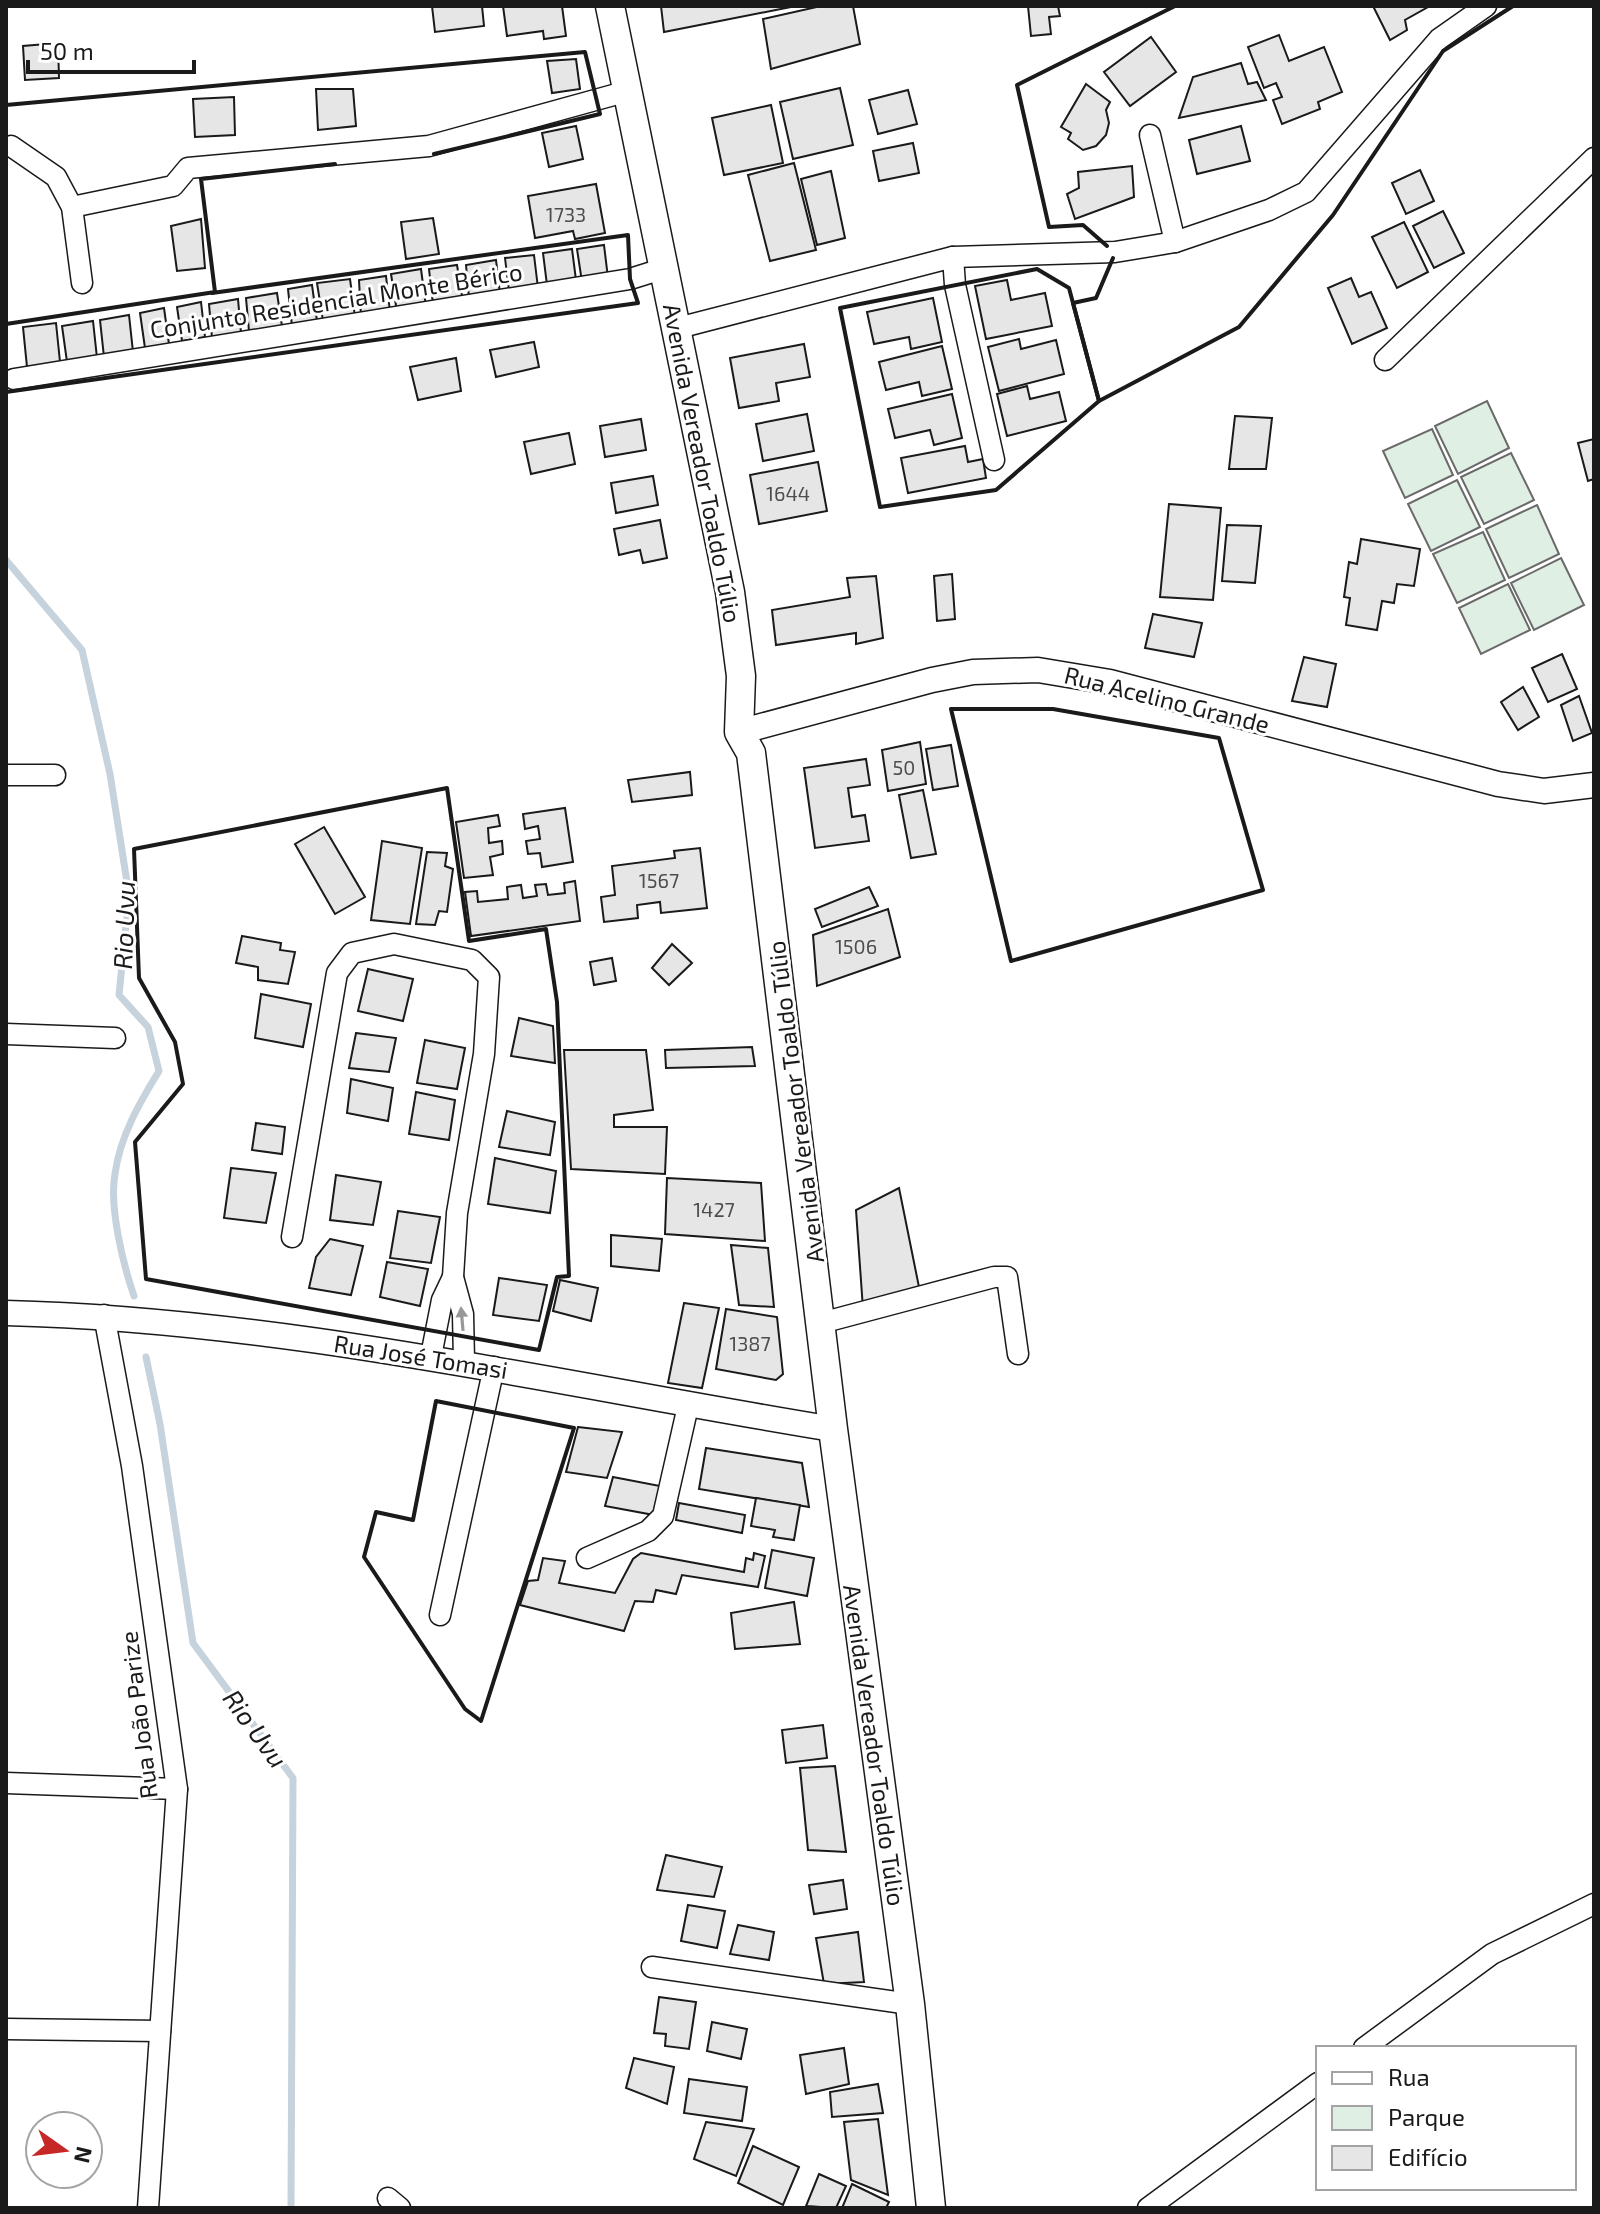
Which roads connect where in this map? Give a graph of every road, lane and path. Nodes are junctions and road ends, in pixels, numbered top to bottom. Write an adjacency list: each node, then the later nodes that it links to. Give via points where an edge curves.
1 (610, 6): 3 (main road, Avenida Vereador Toaldo Túlio)
2 (1486, 6): 8 (street, via 1439,39 1306,192)
3 (628, 91): 7 (street, via 429,146 188,168 173,186); 10 (main road, Avenida Vereador Toaldo Túlio)
4 (1150, 135): 8 (street)
5 (11, 146): 7 (street, via 56,177)
6 (1594, 158): 13 (street)
7 (72, 207): 11 (street)
8 (1175, 242): 9 (street, via 1115,252)
9 (953, 257): 12 (street); 15 (street)
10 (665, 268): 12 (main road, Avenida Vereador Toaldo Túlio); 14 (street, Conjunto Residencial Monte Bérico, via 630,279)
11 (82, 283)
12 (678, 328): 16 (main road, Avenida Vereador Toaldo Túlio, via 730,592 741,676)
13 (1385, 360)
14 (14, 379)
15 (994, 460)
16 (739, 732): 19 (street, Rua Acelino Grande, via 932,680 973,672 1038,670 1110,682 1498,784 1544,791); 26 (main road, Avenida Vereador Toaldo Túlio, via 751,753)
17 (6, 775): 18 (street)
18 (55, 775)
19 (1594, 785)
20 (6, 1034): 21 (street)
21 (115, 1038)
22 (292, 1237): 23 (street, via 337,973 352,953 394,944 472,960 489,977 484,1054 457,1213)
23 (453, 1277): 28 (street, via 442,1300); 29 (street, one-way to 23, via 463,1314)
24 (6, 1313): 25 (street, Rua José Tomasi)
25 (104, 1315): 28 (street, Rua José Tomasi); 36 (street, Rua João Parize, via 132,1466)
26 (821, 1323): 27 (street, via 1007,1277); 32 (main road, Avenida Vereador Toaldo Túlio)
27 (1018, 1354)
28 (431, 1356): 29 (street, Rua José Tomasi)
29 (464, 1361): 30 (street, Rua José Tomasi)
30 (494, 1367): 31 (street, Rua José Tomasi); 34 (street)
31 (688, 1406): 32 (street, Rua José Tomasi); 33 (street, via 663,1516 648,1531)
32 (833, 1429): 39 (main road, Avenida Vereador Toaldo Túlio)
33 (587, 1558)
34 (440, 1615)
35 (6, 1783): 36 (street)
36 (177, 1789): 41 (street, Rua João Parize)
37 (1594, 1904): 42 (street, via 1492,1954)
38 (652, 1967): 39 (street)
39 (910, 2004): 45 (main road, Avenida Vereador Toaldo Túlio)
40 (6, 2029): 41 (street)
41 (160, 2031): 44 (street, Rua João Parize)
42 (1367, 2046)
43 (1316, 2084): 46 (street)
44 (148, 2208)
45 (931, 2208)
46 (1148, 2208)

